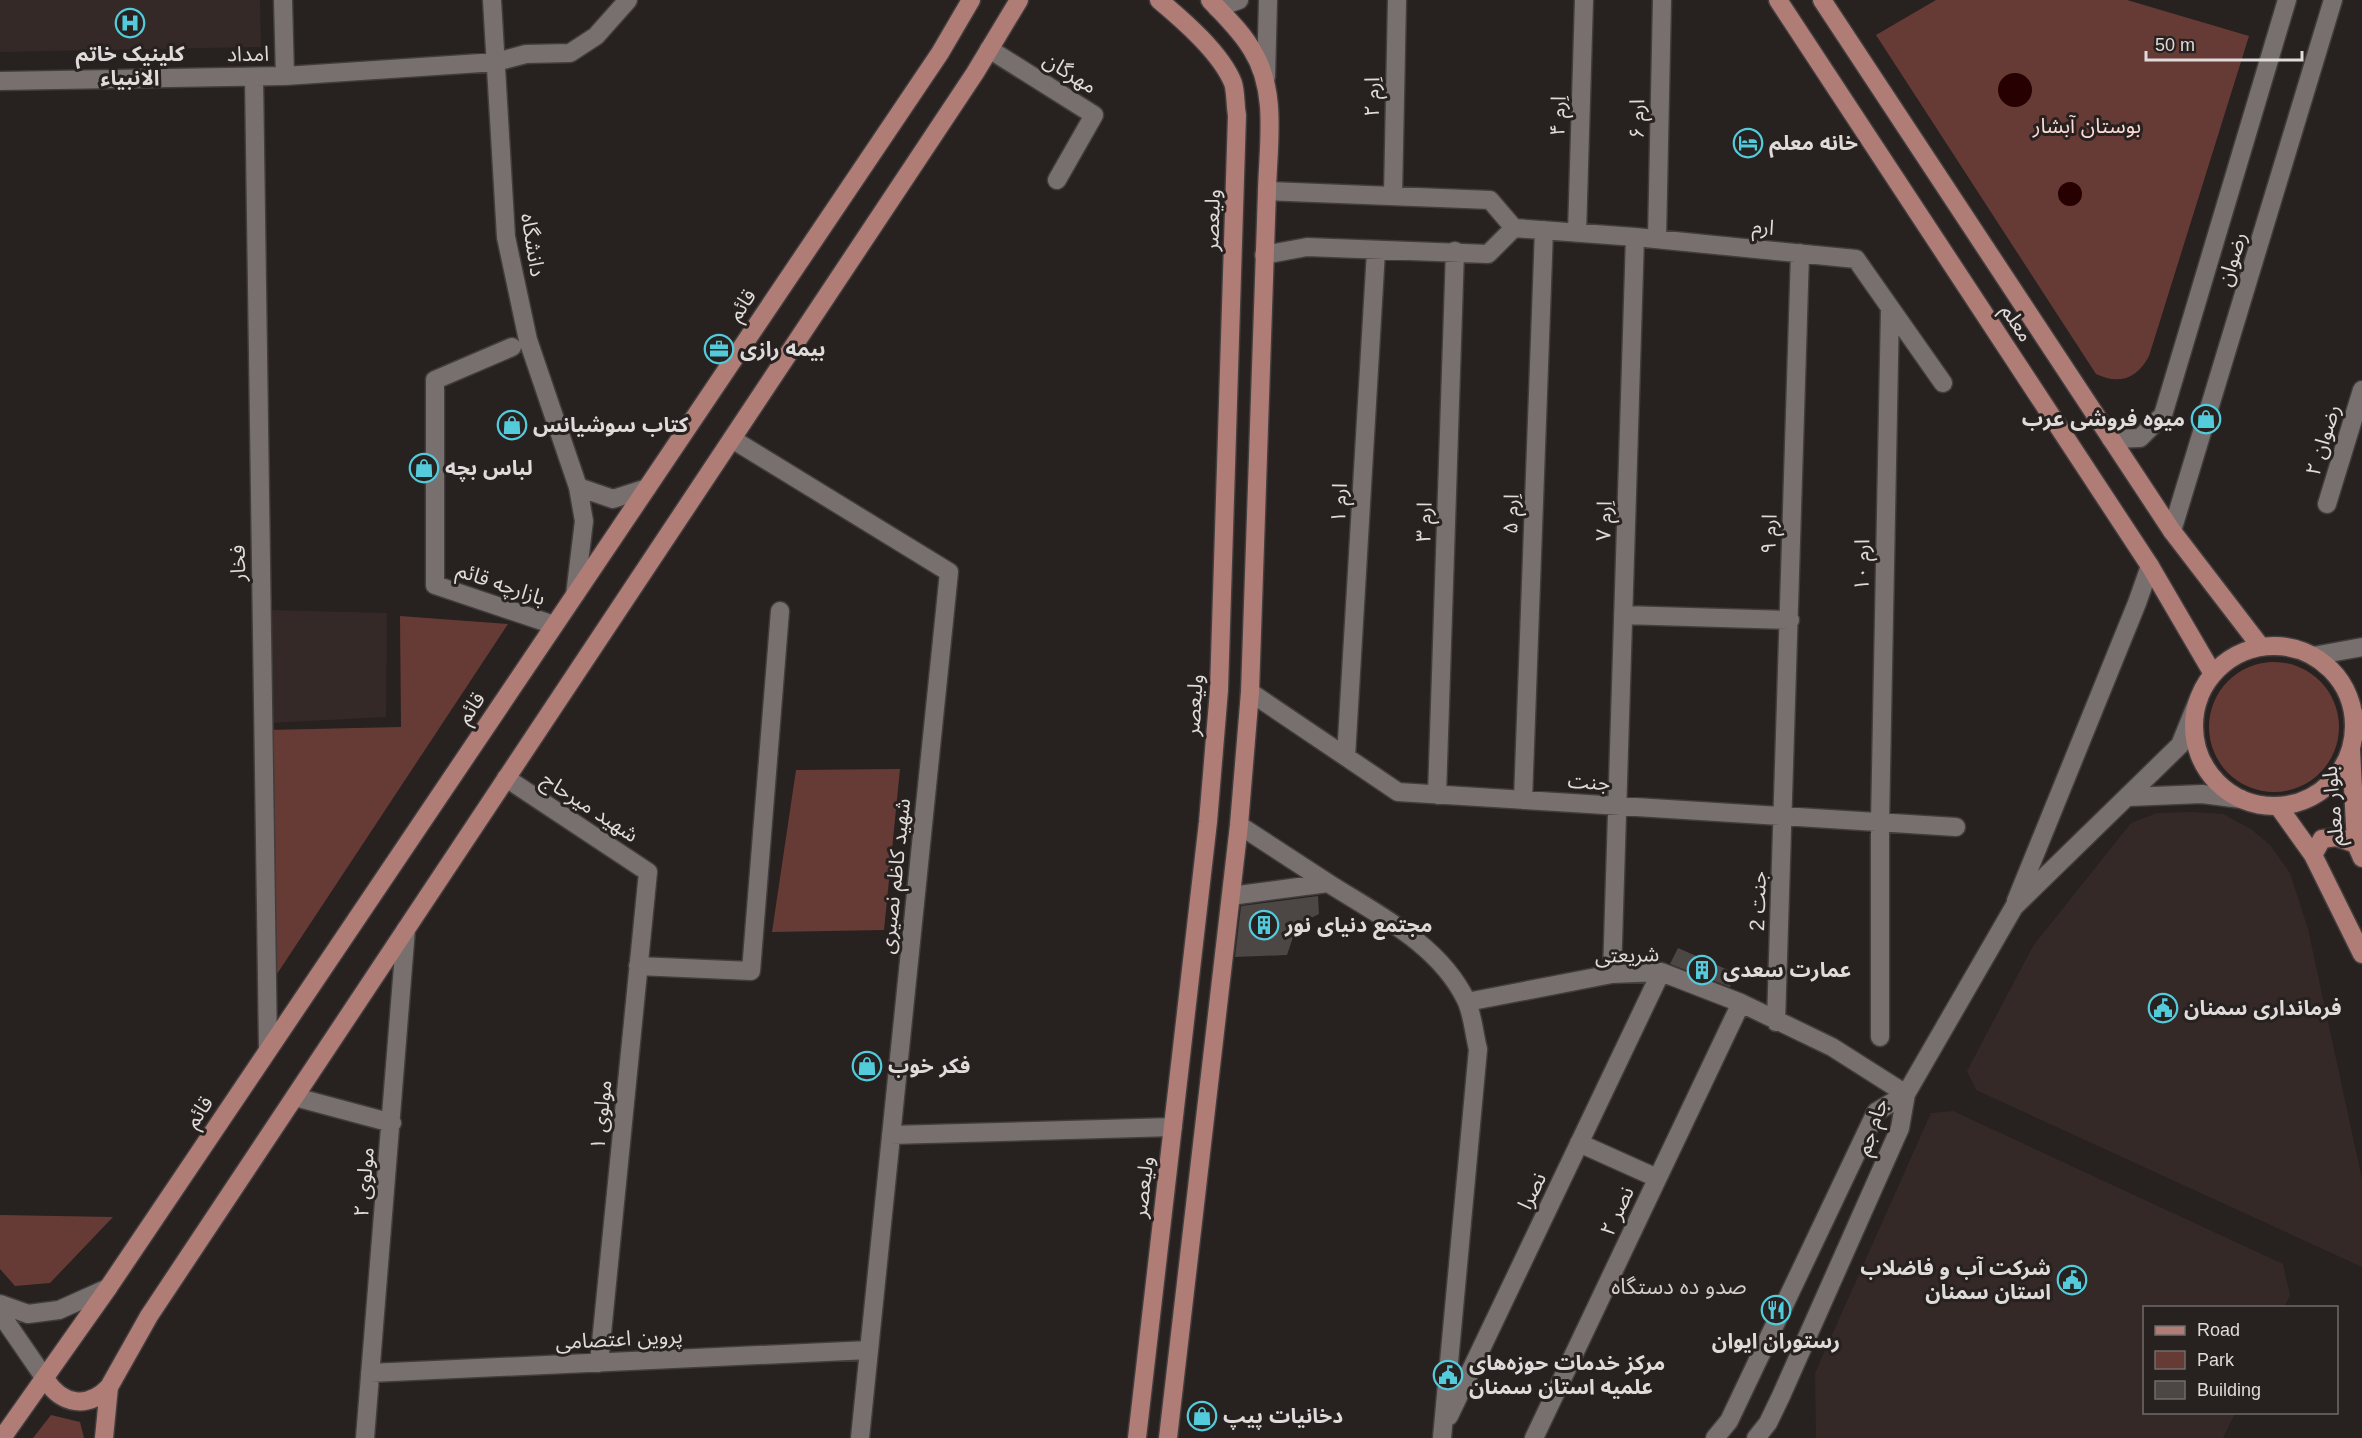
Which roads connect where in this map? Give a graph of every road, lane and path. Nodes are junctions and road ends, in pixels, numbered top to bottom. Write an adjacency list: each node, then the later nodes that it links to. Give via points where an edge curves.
1 (283, 0): 19 (street)
2 (492, 0): 18 (street, دانشگاه)
3 (628, 0): 18 (street, امداد, via 596,36 570,52 526,54)
4 (971, 0): 42 (main road, قائم, via 940,53)
5 (1019, 0): 17 (main road)
6 (1159, 0): 68 (main road, ولیعصر, via 1184,20 1220,62 1233,84 1237,115 1219,690)
7 (1239, 0): 16 (street)
8 (1268, 0): 21 (street)
9 (1397, 0): 25 (street, اِرم ۲)
10 (1584, 0): 28 (street, اِرم ۴)
11 (1662, 0): 30 (street, ارم ۶)
12 (1778, 0): 45 (main road, معلم)
13 (1822, 0): 40 (main road, معلم)
14 (2287, 0): 40 (street, رضوان, via 2163,415 2140,438)
15 (2333, 0): 44 (street, رضوان)
16 (1214, 4): 21 (main road, via 1252,49)
17 (989, 49): 23 (street, مهرگان, via 1094,115); 39 (main road)
18 (496, 62): 19 (street, امداد); 41 (street, دانشگاه, via 506,237 528,340)
19 (285, 76): 20 (street, امداد)
20 (254, 77): 22 (street, امداد); 88 (street, فخار)
21 (1266, 77): 24 (main road)
22 (0, 81)
23 (1058, 180)
24 (1266, 191): 25 (street); 34 (main road)
25 (1393, 195): 26 (street, via 1490,200)
26 (1514, 228): 27 (street, ارم); 32 (street, via 1488,255)
27 (1544, 230): 28 (street, ارم); 64 (street, اِرم ۵)
28 (1577, 233): 29 (street, ارم)
29 (1635, 237): 30 (street, ارم); 48 (street, اِرم ۷)
30 (1657, 239): 33 (street, ارم)
31 (1376, 251): 32 (street); 34 (street, via 1307,246); 59 (street, ارم ۱)
32 (1455, 251): 61 (street, ارم ۳)
33 (1800, 253): 35 (street, ارم, via 1856,259); 49 (street, ارم ۹)
34 (1264, 255): 55 (main road)
35 (1890, 308): 37 (street, ارم); 69 (street, ارم ۱۰)
36 (512, 347): 50 (street, بازارچه قائم, via 435,380 435,585)
37 (1943, 383)
38 (2362, 390): 43 (street, رضوان ۲)
39 (732, 439): 60 (main road); 93 (street, شهید کاظم نصیری, via 949,572)
40 (2112, 439): 44 (main road, معلم)
41 (578, 487): 42 (street, via 613,499); 46 (street, دانشگاه, via 584,521)
42 (647, 488): 46 (main road, قائم)
43 (2327, 504)
44 (2172, 531): 51 (main road, معلم)
45 (2150, 566): 54 (main road, معلم); 78 (street)
46 (575, 595): 50 (main road, قائم)
47 (780, 611): 81 (street, via 751,971)
48 (1623, 615): 49 (street); 65 (street, اِرم ۷)
49 (1790, 620): 67 (street, ارم ۹)
50 (554, 625): 88 (main road, قائم)
51 (2261, 646): 53 (main road, via 2288,646); 54 (main road, via 2243,652)
52 (2362, 647): 53 (street)
53 (2313, 656): 57 (main road, via 2334,672)
54 (2213, 674): 56 (main road)
55 (1250, 692): 59 (street, جنت); 70 (main road)
56 (2199, 698): 62 (street, via 2180,745); 63 (main road, via 2194,721 2199,752 2221,786)
57 (2358, 720): 58 (main road)
58 (2351, 749): 66 (main road, via 2340,771 2324,789 2302,801); 72 (main road, بلوار معلم)
59 (1346, 757): 61 (street, جنت, via 1398,792)
60 (506, 778): 74 (street, شهید میرحاج); 79 (main road)
61 (1437, 795): 64 (street, جنت)
62 (2129, 797): 63 (street, via 2202,794); 78 (street)
63 (2241, 799): 66 (main road)
64 (1523, 800): 65 (street, جنت)
65 (1617, 806): 67 (street, جنت); 83 (street, اِرم ۷)
66 (2278, 806): 73 (main road, بلوار معلم)
67 (1784, 817): 69 (street, جنت); 86 (street, جنت 2)
68 (1208, 822): 70 (main road); 76 (main road, ولیعصر)
69 (1880, 823): 71 (street, جنت); 87 (street, ارم ۱۰)
70 (1239, 825): 75 (street); 77 (main road)
71 (1956, 828)
72 (2359, 851): 73 (main road, via 2336,837 2322,839)
73 (2313, 855): 80 (main road, بلوار معلم)
74 (648, 872): 81 (street, مولوی ۱)
75 (1328, 883): 77 (street); 84 (street, via 1417,940 1449,970)
76 (1200, 894): 77 (main road); 92 (main road, ولیعصر)
77 (1231, 896): 111 (main road)
78 (2014, 907): 89 (street)
79 (406, 929): 90 (main road); 91 (street, مولوی ۲)
80 (2362, 954)
81 (639, 966): 100 (street, مولوی ۱)
82 (1661, 972): 83 (street, شریعتی); 85 (street, شریعتی); 94 (street, نصرا)
83 (1612, 974): 84 (street, شریعتی)
84 (1467, 1002): 105 (street, via 1478,1049)
85 (1741, 1003): 86 (street, شریعتی); 95 (street, نصر ۲)
86 (1776, 1022): 89 (street, شریعتی, via 1832,1047)
87 (1880, 1037)
88 (268, 1049): 96 (main road, قائم)
89 (1906, 1094): 104 (street, جام جم, via 1900,1128); 113 (street, جام جم, via 1876,1112 1729,1421)
90 (295, 1097): 91 (street); 103 (main road, via 149,1316)
91 (392, 1123): 101 (street, مولوی ۲)
92 (1173, 1127): 93 (street); 110 (main road, ولیعصر)
93 (891, 1135): 99 (street, شهید کاظم نصیری)
94 (1579, 1143): 95 (street); 105 (street, نصرا)
95 (1657, 1178): 112 (street, نصر ۲)
96 (108, 1288): 97 (street, via 59,1310 28,1314); 102 (main road, قائم)
97 (0, 1304)
98 (0, 1314): 102 (street)
99 (869, 1350): 100 (street, پروین اعتصامی); 109 (street, شهید کاظم نصیری)
100 (598, 1363): 101 (street, پروین اعتصامی)
101 (370, 1373): 108 (street, مولوی ۲)
102 (46, 1380): 103 (main road, via 63,1399 75,1402 100,1396); 106 (main road, قائم)
103 (109, 1387): 107 (main road)
104 (1769, 1431): 114 (street, جام جم)
105 (1442, 1433)
106 (2, 1438)
107 (104, 1438)
108 (365, 1438)
109 (860, 1438)
110 (1137, 1438)
111 (1168, 1438)
112 (1534, 1438)
113 (1715, 1438)
114 (1756, 1438)

